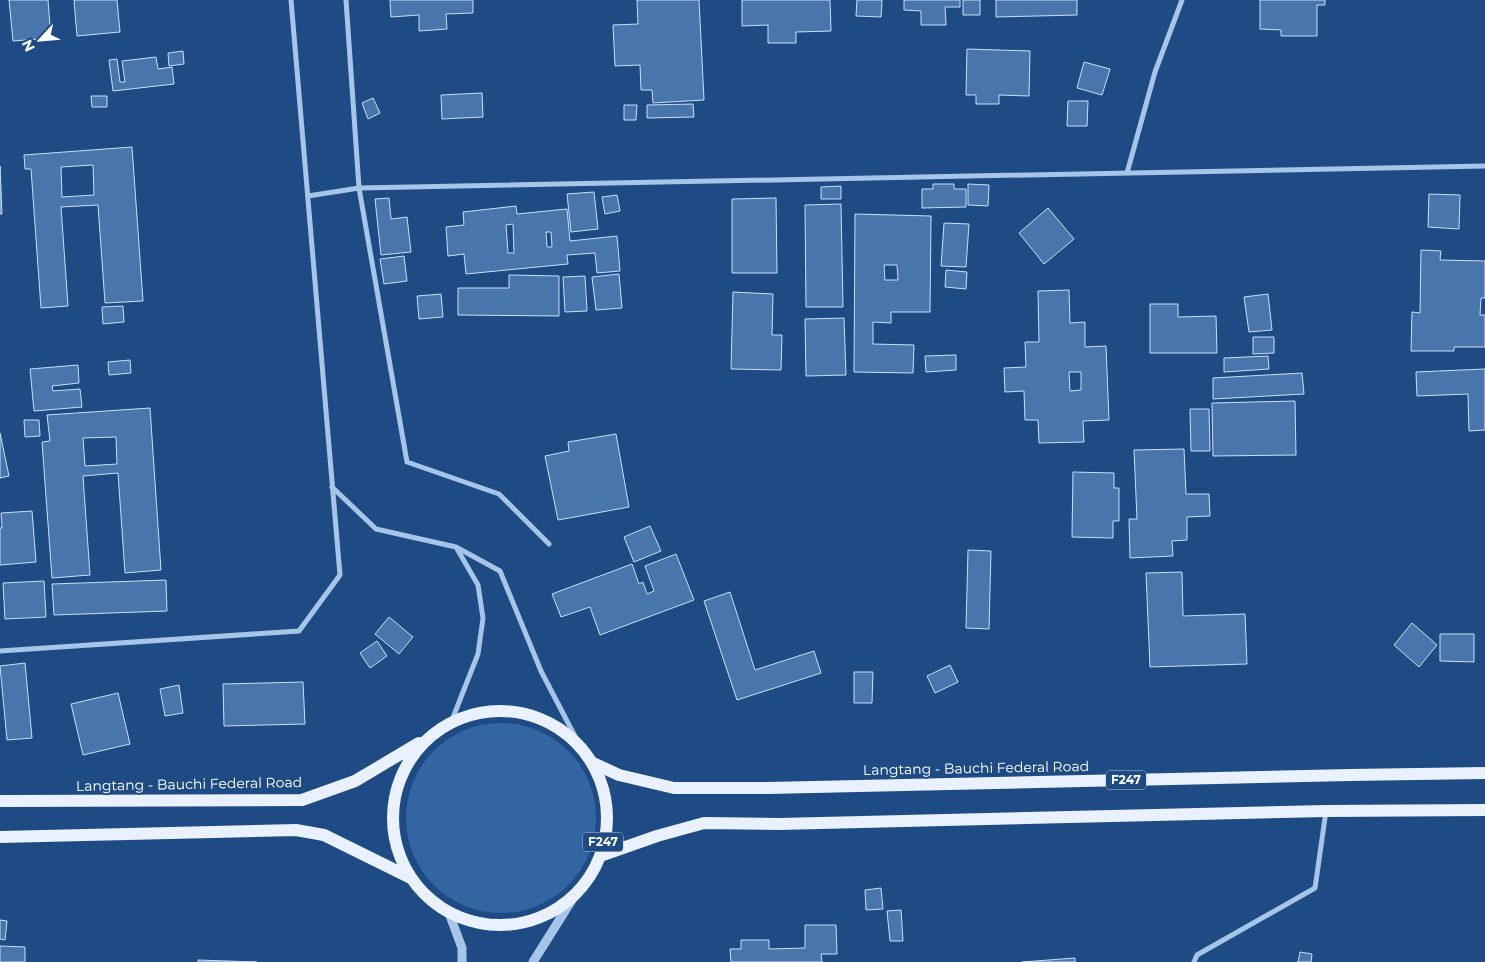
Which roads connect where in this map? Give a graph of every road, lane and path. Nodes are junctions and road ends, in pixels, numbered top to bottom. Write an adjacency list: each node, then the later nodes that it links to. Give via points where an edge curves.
1 (291, 0): 7 (street)
2 (346, 0): 6 (street)
3 (1182, 0): 5 (street, via 1155,72)
4 (1485, 166): 5 (street)
5 (1127, 173): 6 (street)
6 (359, 188): 7 (street); 9 (street, via 407,462 499,494)
7 (308, 196): 8 (street)
8 (332, 486): 10 (street, via 376,529); 11 (street, via 340,575 299,631)
9 (549, 544)
10 (456, 547): 12 (street, via 478,585 483,618 478,654); 14 (street, via 500,571 541,671)
11 (0, 651)
12 (452, 720): 13 (main road, F247); 14 (main road, F247, via 485,710 520,711 553,724)
13 (424, 741): 17 (main road, Langtang - Bauchi Federal Road / F247, via 355,781 302,800); 22 (main road, F247, via 406,764 395,792 392,822 398,851)
14 (580, 746): 15 (main road, F247)
15 (593, 763): 16 (main road, Langtang - Bauchi Federal Road / F247, via 619,775 674,788); 21 (main road, F247, via 606,809 607,825)
16 (1485, 773)
17 (0, 800)
18 (1485, 810): 19 (main road, F247)
19 (1326, 811): 21 (main road, F247, via 704,823); 27 (street, via 1316,888 1197,955)
20 (0, 838): 22 (main road, F247, via 296,830 324,835)
21 (600, 856): 23 (main road, F247, via 590,877)
22 (411, 878): 24 (main road, F247, via 428,898)
23 (575, 895): 24 (main road, F247, via 548,915 515,924 482,924); 26 (street)
24 (449, 913): 25 (street, via 462,948)
25 (462, 962)
26 (533, 962)
27 (1194, 962)

